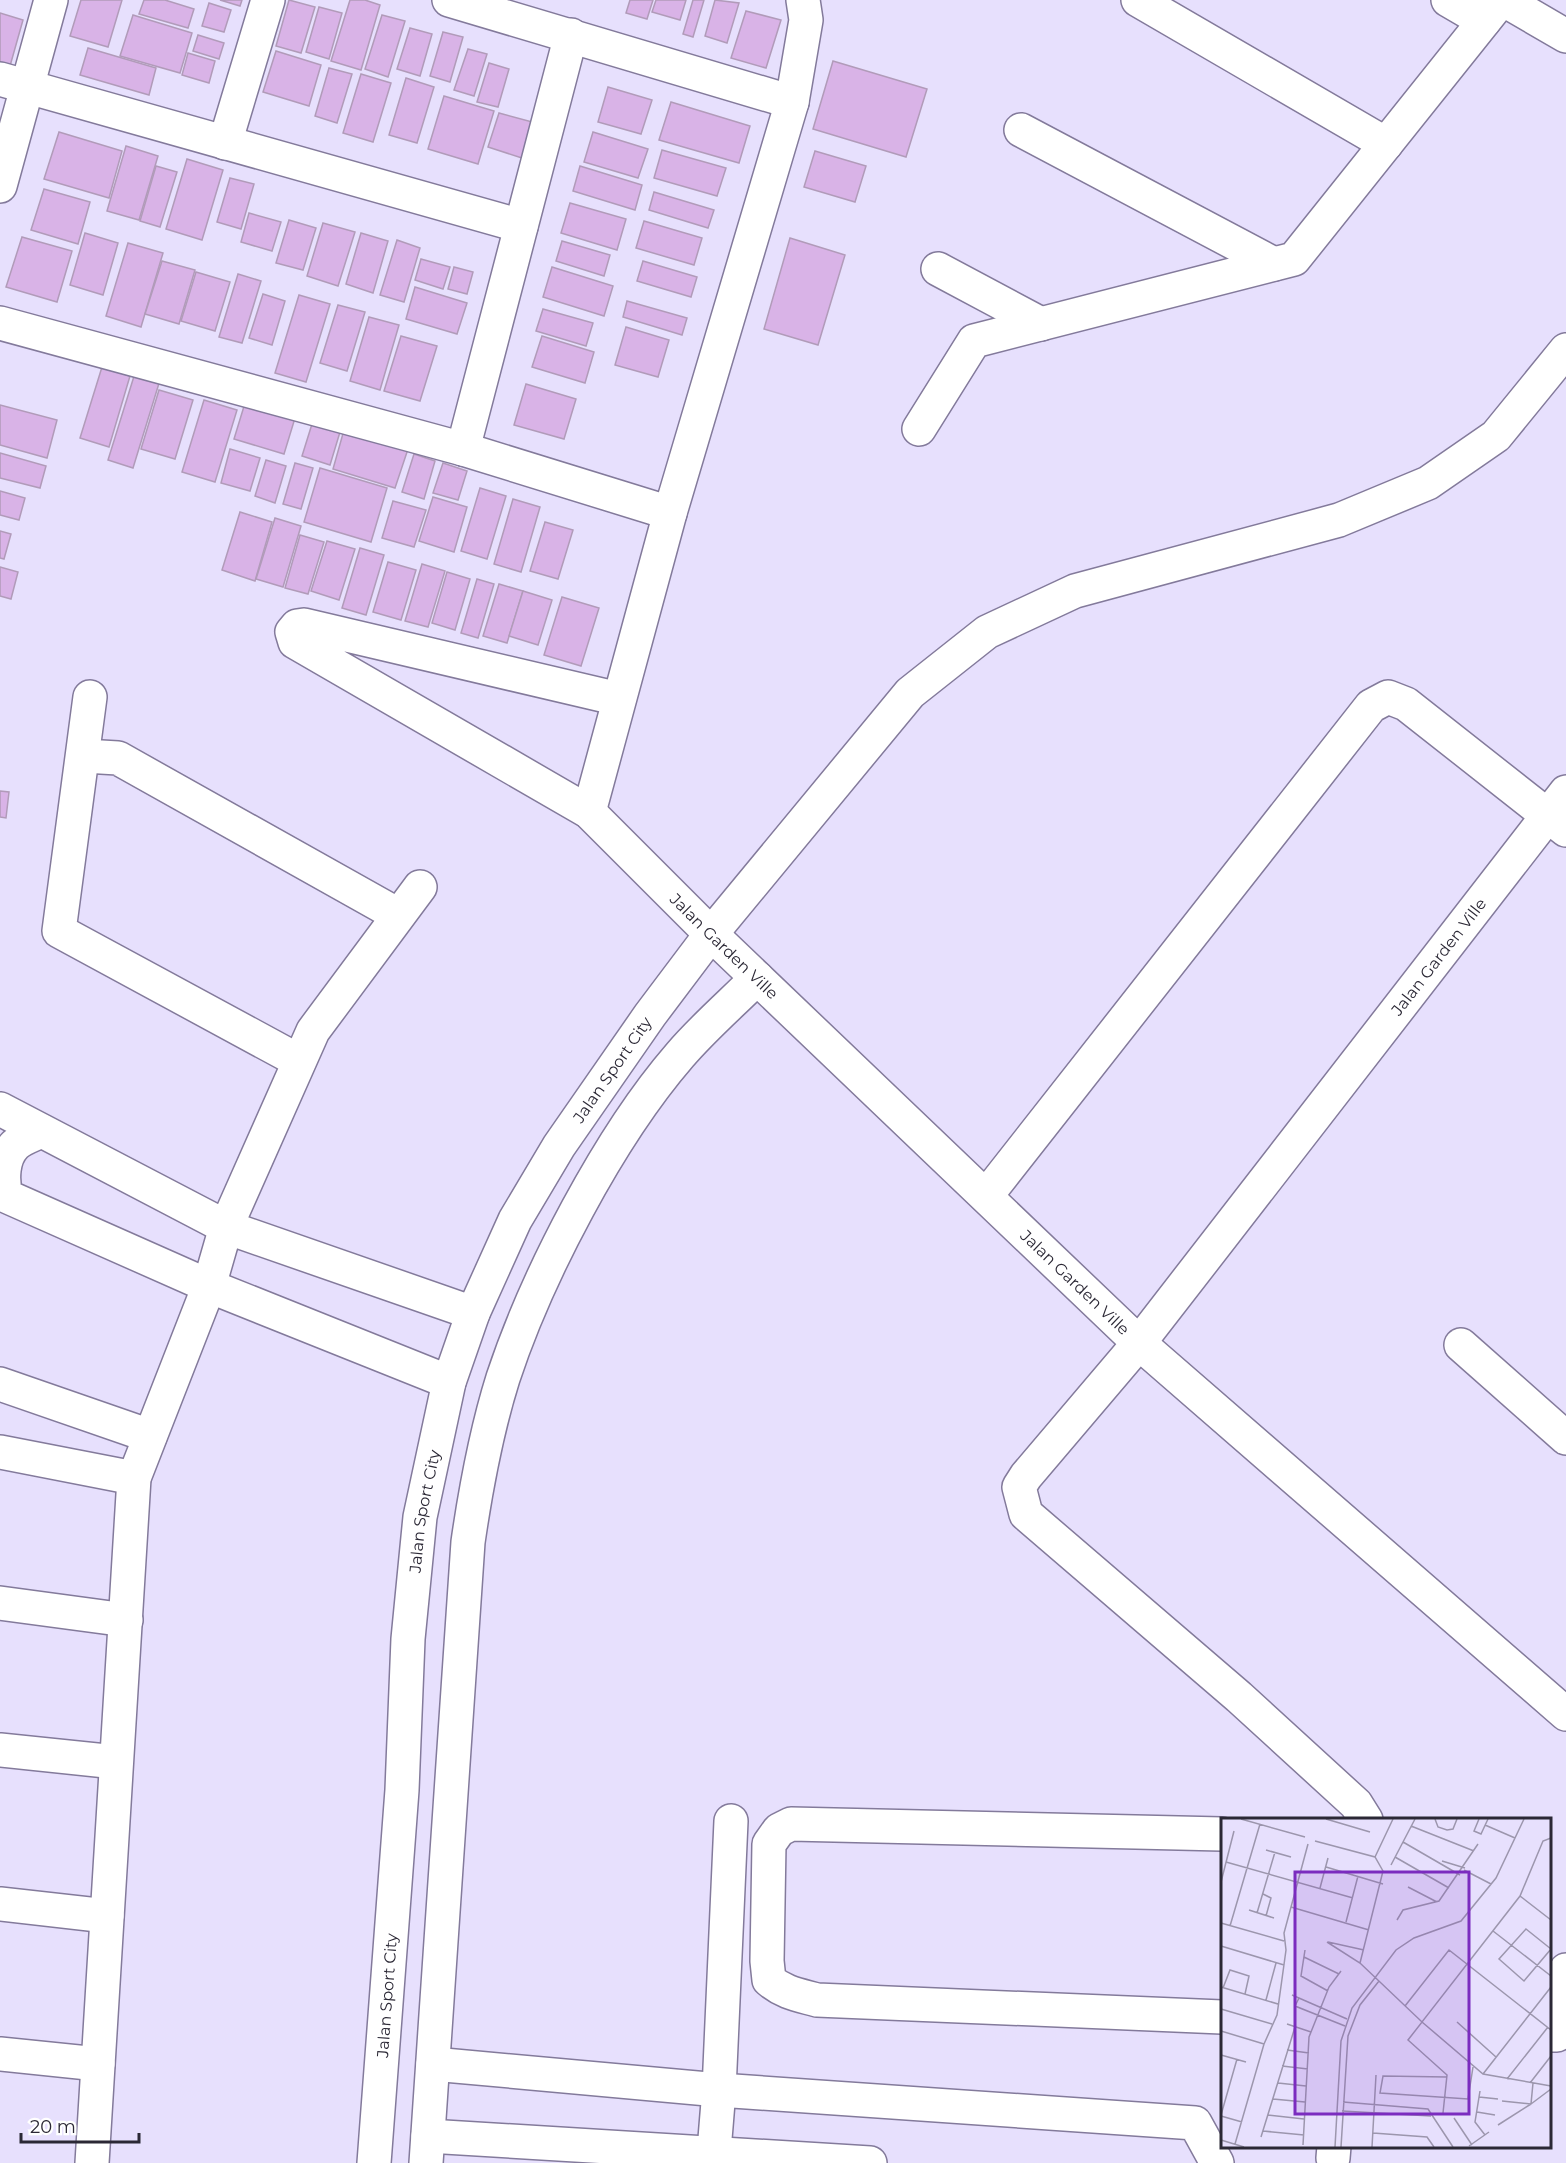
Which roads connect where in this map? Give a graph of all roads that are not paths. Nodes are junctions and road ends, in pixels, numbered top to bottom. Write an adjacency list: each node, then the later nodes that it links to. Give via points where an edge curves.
1 (51, 0): 10 (street)
2 (268, 0): 13 (street)
3 (449, 0): 8 (street)
4 (803, 0): 11 (street, via 806,20)
5 (1138, 0): 14 (street)
6 (1448, 0): 7 (street)
7 (1496, 7): 9 (street); 14 (street)
8 (571, 35): 11 (street); 16 (street)
9 (1566, 36)
10 (14, 83): 13 (street); 15 (street)
11 (792, 102): 24 (street)
12 (1021, 130): 17 (street)
13 (225, 143): 16 (street)
14 (1386, 144): 17 (street, via 1294,259)
15 (0, 186)
16 (521, 226): 23 (street)
17 (1274, 264): 20 (street)
18 (938, 269): 20 (street)
19 (0, 322): 23 (street)
20 (1041, 324): 22 (street, via 974,341)
21 (1566, 350): 32 (street, Jalan Sport City, via 1496,436 1428,483 1339,520 1075,591 987,632 910,693)
22 (920, 429)
23 (463, 449): 24 (street)
24 (670, 513): 26 (street)
25 (90, 697): 27 (street)
26 (620, 699): 28 (street); 28 (street, Jalan Garden Ville, via 304,625 292,632 298,644)
27 (84, 756): 31 (street, via 118,758); 34 (street, via 59,931)
28 (589, 812): 32 (street, Jalan Garden Ville)
29 (1560, 812): 37 (street, via 1406,704 1388,697 1371,706); 41 (street, Jalan Garden Ville)
30 (420, 887): 31 (street)
31 (398, 915): 34 (street, via 313,1031)
32 (711, 934): 33 (street, Jalan Garden Ville); 40 (street, Jalan Sport City, via 559,1146 515,1220)
33 (757, 978): 37 (street, Jalan Garden Ville); 64 (street, via 680,1055 633,1118 590,1188 540,1285 504,1377 480,1465 468,1542)
34 (299, 1061): 38 (street)
35 (0, 1109): 36 (street)
36 (41, 1131): 38 (street); 39 (street, via 15,1144 6,1161 2,1182 6,1196)
37 (986, 1196): 41 (street, Jalan Garden Ville)
38 (226, 1227): 39 (street); 40 (street)
39 (209, 1286): 43 (street); 45 (street)
40 (473, 1313): 43 (street, Jalan Sport City)
41 (1139, 1343): 51 (street); 54 (street, via 1026,1476 1019,1487 1026,1514 1239,1698 1356,1804)
42 (1461, 1345): 46 (street)
43 (449, 1382): 69 (street, Jalan Sport City, via 420,1517 408,1639 402,1790)
44 (3, 1389): 45 (street)
45 (150, 1436): 48 (street)
46 (1566, 1438)
47 (0, 1452): 48 (street)
48 (134, 1478): 50 (street)
49 (0, 1603): 50 (street)
50 (126, 1620): 53 (street)
51 (1566, 1714)
52 (0, 1750): 53 (street)
53 (116, 1762): 58 (street)
54 (1365, 1818)
55 (731, 1821): 65 (street)
56 (1221, 1834): 60 (street, via 791,1824 779,1830 769,1844 767,1961 769,1980 777,1987 817,2000)
57 (0, 1904): 58 (street)
58 (107, 1916): 63 (street)
59 (1566, 1970): 61 (street, via 1557,2035)
60 (1221, 2017)
61 (1551, 2035)
62 (0, 2054): 63 (street)
63 (98, 2064): 68 (street)
64 (434, 2064): 65 (street); 66 (street)
65 (719, 2090): 67 (street); 71 (street, via 1195,2123)
66 (427, 2150): 67 (street)
67 (713, 2159): 70 (street)
68 (92, 2163)
69 (374, 2163)
70 (870, 2163)
71 (1216, 2163)

